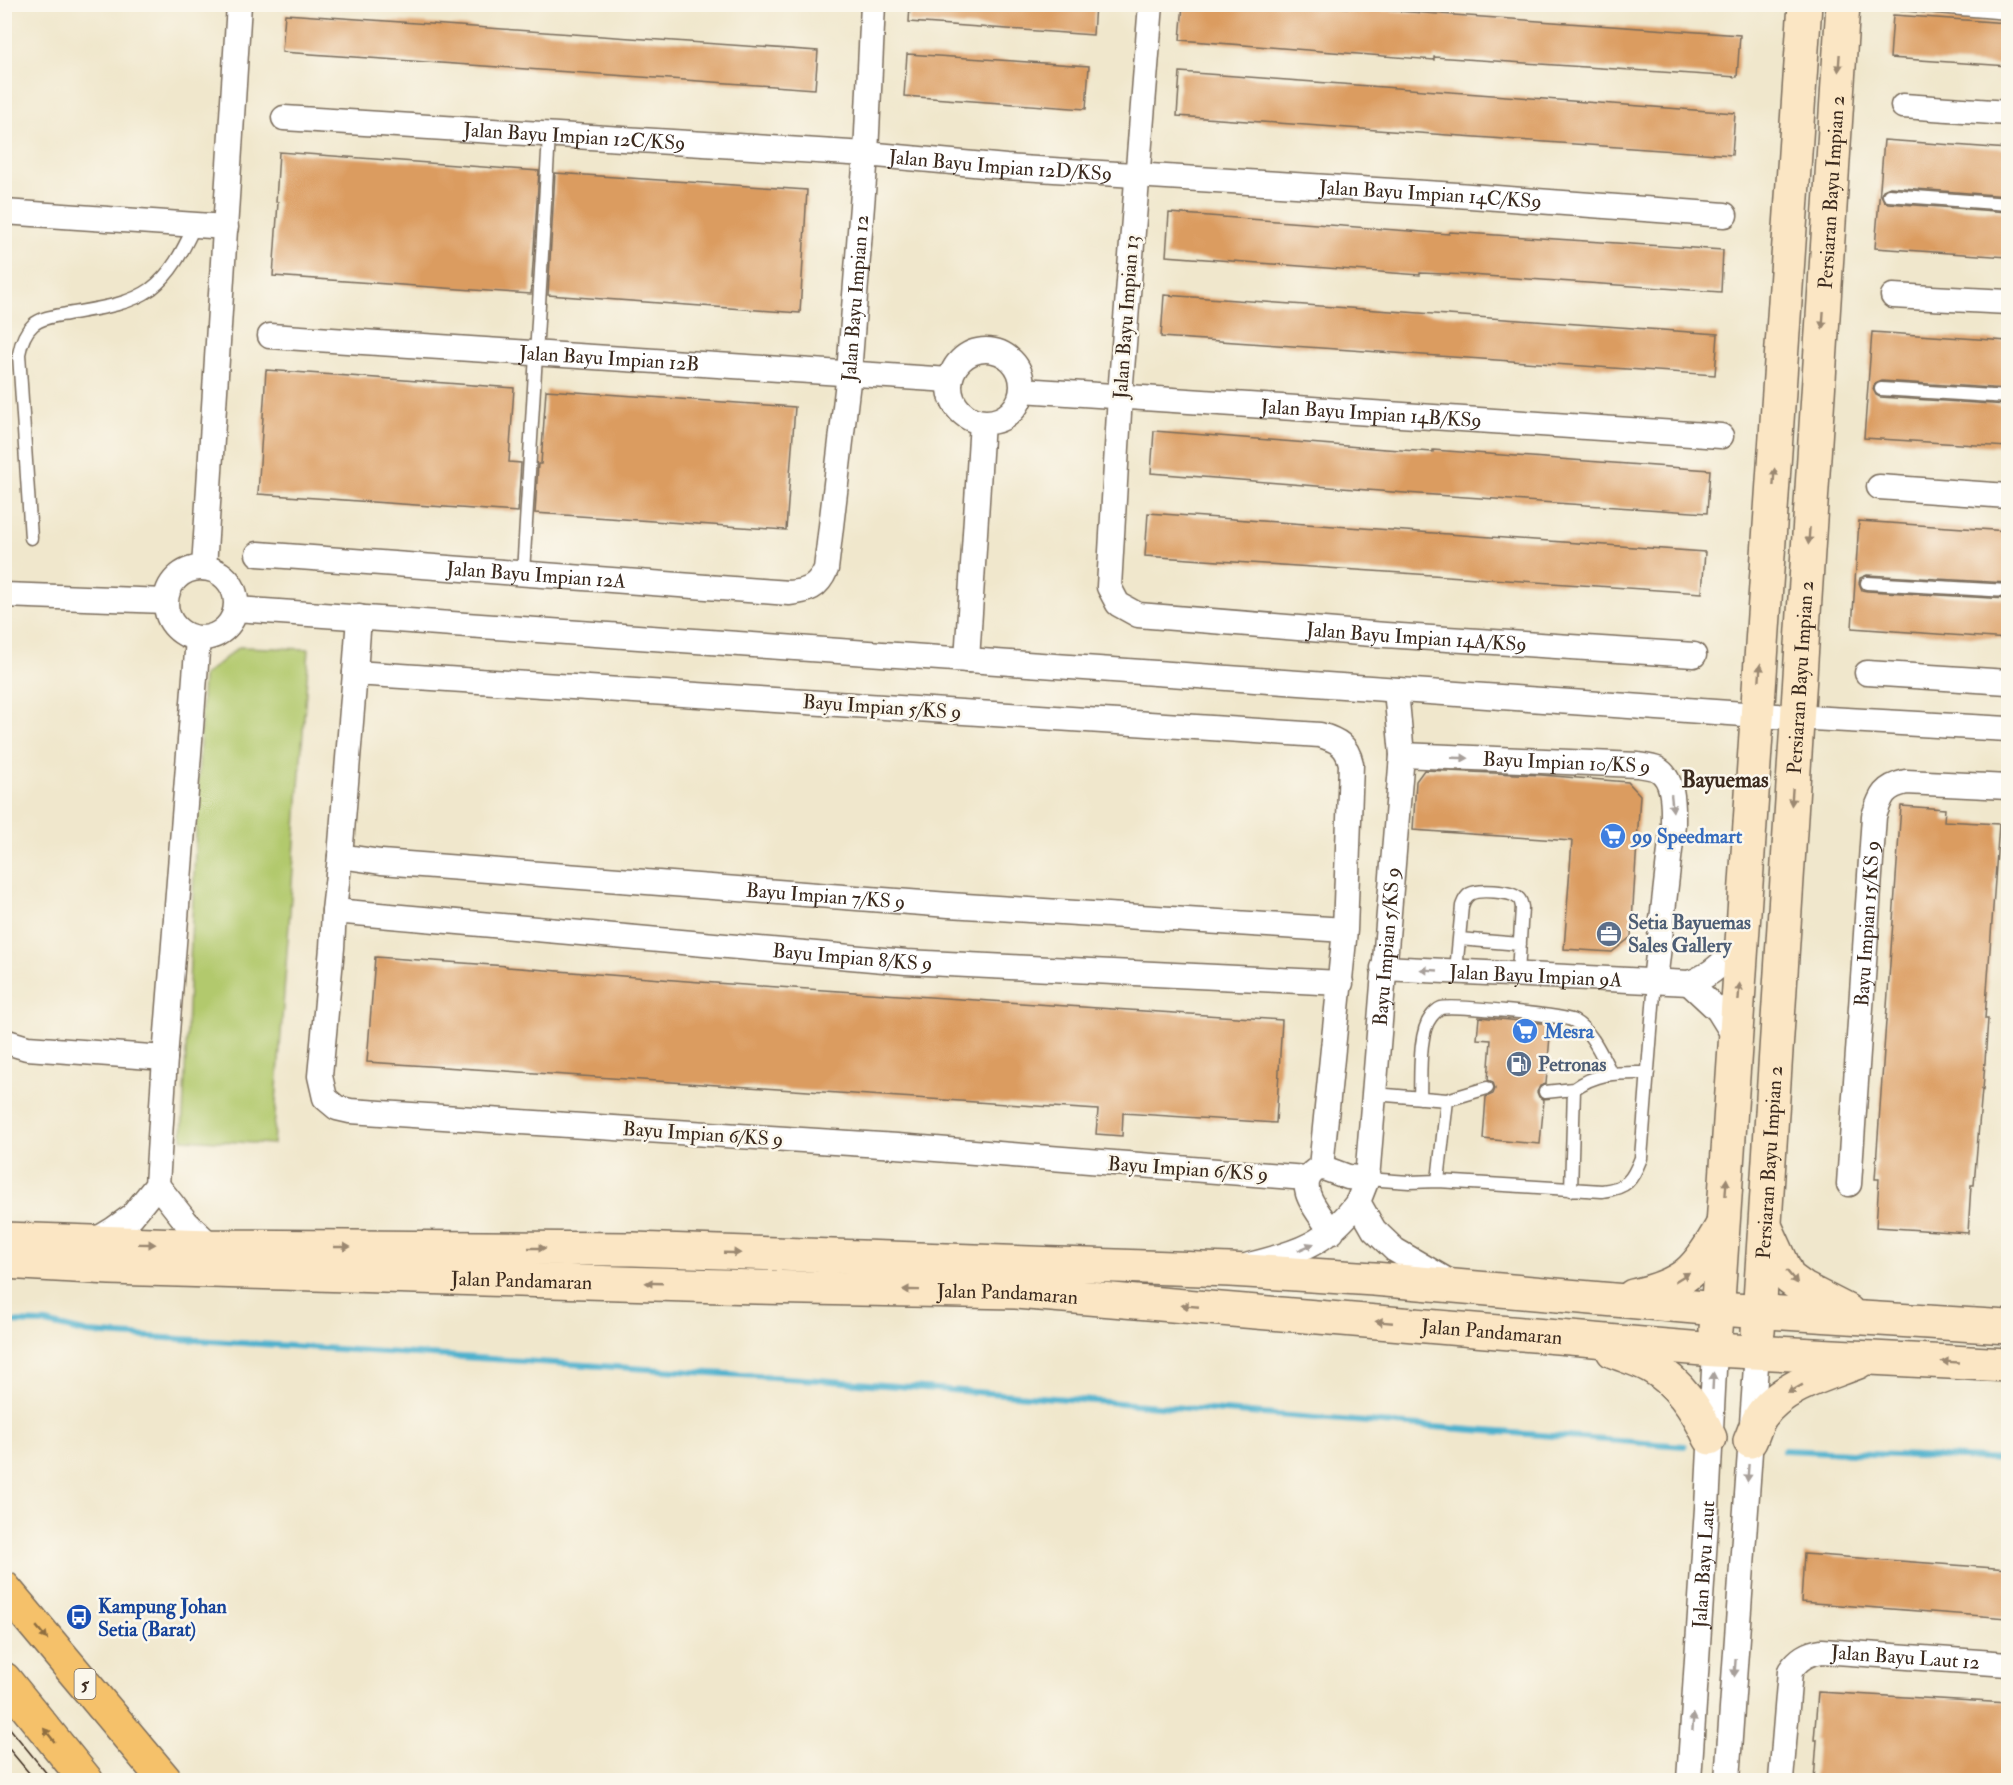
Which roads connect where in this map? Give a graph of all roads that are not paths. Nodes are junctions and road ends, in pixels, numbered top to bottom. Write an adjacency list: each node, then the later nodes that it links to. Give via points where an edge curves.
1 (239, 4): 19 (street)
2 (873, 4): 12 (street, Jalan Bayu Impian 12)
3 (1151, 4): 13 (street, Jalan Bayu Impian 13)
4 (1805, 4): 53 (main road, Persiaran Bayu Impian 2, one-way to 4)
5 (1843, 4): 54 (main road, Persiaran Bayu Impian 2, one-way to 54)
6 (1903, 4): 7 (lane)
7 (2008, 13)
8 (1903, 106): 9 (street)
9 (2008, 113)
10 (284, 118): 11 (street, Jalan Bayu Impian 12C/KS9)
11 (549, 136): 12 (street, Jalan Bayu Impian 12C/KS9); 23 (lane)
12 (866, 154): 13 (street, Jalan Bayu Impian 12D/KS9); 24 (street, Jalan Bayu Impian 12)
13 (1137, 175): 17 (street, Jalan Bayu Impian 14C/KS9); 28 (street, Jalan Bayu Impian 13)
14 (1889, 195): 15 (lane)
15 (2008, 204)
16 (4, 212): 18 (street)
17 (1725, 214)
18 (195, 225): 19 (street); 34 (lane, via 180,258 149,290 111,306 45,318 26,333 19,354)
19 (226, 227): 36 (street)
20 (1893, 296): 21 (street)
21 (2008, 303)
22 (270, 336): 23 (street, Jalan Bayu Impian 12B)
23 (536, 353): 24 (street, Jalan Bayu Impian 12B); 37 (lane)
24 (849, 373): 25 (street, Jalan Bayu Impian 12B); 39 (street, Jalan Bayu Impian 12, via 826,569 822,580)
25 (950, 380): 27 (street, via 964,357 990,350 1014,364); 30 (street, via 951,397 957,408 965,416)
26 (1881, 389): 29 (lane)
27 (1022, 390): 28 (street, Jalan Bayu Impian 14B/KS9); 30 (street, via 1011,411 998,420)
28 (1120, 395): 31 (street, Jalan Bayu Impian 14B/KS9); 44 (street, Jalan Bayu Impian 13, via 1109,587 1118,604)
29 (2008, 397)
30 (982, 422): 48 (street)
31 (1721, 436)
32 (1879, 487): 33 (street)
33 (2008, 496)
34 (31, 538)
35 (258, 554): 37 (street, Jalan Bayu Impian 12A)
36 (204, 568): 42 (street, via 182,573 174,580); 43 (street, via 216,571 232,586)
37 (523, 573): 39 (street, Jalan Bayu Impian 12A, via 789,593)
38 (1868, 583): 40 (lane)
39 (814, 586)
40 (2008, 591)
41 (4, 596): 42 (street)
42 (165, 601): 46 (street, via 171,622 187,636)
43 (236, 609): 45 (street); 46 (street, via 233,619 219,634)
44 (1138, 615): 47 (street, Jalan Bayu Impian 14A/KS9)
45 (359, 617): 48 (street); 49 (street)
46 (198, 639): 72 (street)
47 (1695, 655)
48 (967, 660): 52 (street)
49 (355, 673): 58 (street); 60 (street, Bayu Impian 5/KS 9, via 1320,735 1345,747 1351,764)
50 (1868, 673): 51 (street)
51 (2008, 682)
52 (1396, 690): 53 (street); 56 (street, Bayu Impian 5/KS 9)
53 (1758, 715): 54 (street); 62 (main road, Persiaran Bayu Impian 2)
54 (1797, 718): 55 (street); 89 (main road, Persiaran Bayu Impian 2, one-way to 89)
55 (2008, 729)
56 (1402, 755): 64 (street, Bayu Impian 5/KS 9); 67 (street, Bayu Impian 10/KS 9, one-way to 67, via 1638,765 1658,770 1668,781 1673,824)
57 (2008, 787): 84 (street, Bayu Impian 15/KS 9, via 1906,782 1892,786 1880,797 1874,816)
58 (340, 856): 59 (street, Bayu Impian 6/KS 9); 60 (street, Bayu Impian 7/KS 9, via 949,905)
59 (334, 911): 68 (street, Bayu Impian 8/KS 9, via 906,962); 81 (street, Bayu Impian 6/KS 9, via 320,1076 325,1098 350,1112)
60 (1345, 930): 68 (street)
61 (1459, 939): 63 (lane); 63 (lane, via 1465,897 1479,891 1510,893 1517,896 1522,907); 65 (lane)
62 (1742, 939): 69 (street, Jalan Bayu Impian 9A, via 1716,971); 70 (main road, Persiaran Bayu Impian 2, one-way to 62)
63 (1520, 944): 66 (lane)
64 (1383, 968): 65 (street, Jalan Bayu Impian 9A, one-way to 64); 78 (street, Bayu Impian 5/KS 9)
65 (1456, 971): 66 (street, Jalan Bayu Impian 9A)
66 (1518, 974): 67 (street, Jalan Bayu Impian 9A)
67 (1655, 981): 69 (street, Jalan Bayu Impian 9A); 74 (lane)
68 (1341, 983): 81 (street)
69 (1689, 983): 70 (street, via 1718,1010)
70 (1736, 1039): 88 (main road, Persiaran Bayu Impian 2, one-way to 70)
71 (4, 1041): 72 (street, via 27,1048)
72 (165, 1058): 85 (street)
73 (1611, 1073): 74 (lane); 76 (lane, via 1587,1080); 79 (lane, via 1588,1033 1574,1021 1557,1016 1441,1008 1425,1027)
74 (1648, 1073): 86 (lane, via 1641,1158 1630,1181 1617,1189)
75 (1487, 1088): 80 (lane)
76 (1574, 1089): 77 (lane); 86 (lane)
77 (1545, 1092)
78 (1374, 1094): 79 (lane); 82 (street, Bayu Impian 5/KS 9)
79 (1420, 1098): 80 (lane)
80 (1447, 1100): 83 (lane)
81 (1313, 1172): 82 (street, Bayu Impian 6/KS 9); 90 (street, via 1306,1189)
82 (1367, 1179): 83 (lane); 87 (street, Bayu Impian 5/KS 9)
83 (1438, 1181): 86 (lane)
84 (1849, 1184)
85 (157, 1185): 92 (street, via 132,1216); 93 (street)
86 (1571, 1190)
87 (1358, 1202): 90 (street, Bayu Impian 5/KS 9); 96 (street, via 1374,1230 1395,1250)
88 (1723, 1223): 97 (main road, one-way to 88, via 1658,1291 1688,1275 1706,1254); 98 (main road, Persiaran Bayu Impian 2)
89 (1765, 1225): 99 (main road, Persiaran Bayu Impian 2); 100 (main road, one-way to 100, via 1789,1278 1820,1299)
90 (1332, 1232): 95 (street, one-way to 90, via 1294,1252)
91 (4, 1239): 92 (main road, Jalan Pandamaran)
92 (91, 1243): 93 (main road, Jalan Pandamaran, one-way to 93)
93 (211, 1246): 95 (main road, Jalan Pandamaran, one-way to 95, via 633,1249)
94 (4, 1262): 102 (main road, Jalan Pandamaran, one-way to 94, via 1016,1292)
95 (1230, 1270): 96 (main road, Jalan Pandamaran)
96 (1460, 1287): 97 (main road, Jalan Pandamaran)
97 (1607, 1300): 98 (main road, Jalan Pandamaran)
98 (1718, 1309): 99 (main road, Jalan Pandamaran); 103 (main road, Persiaran Bayu Impian 2)
99 (1759, 1311): 100 (main road, Jalan Pandamaran); 104 (main road, Persiaran Bayu Impian 2)
100 (1863, 1317): 101 (main road, Jalan Pandamaran)
101 (2008, 1327)
102 (1583, 1338): 103 (main road, Jalan Pandamaran); 107 (main road, via 1652,1367 1697,1410)
103 (1714, 1350): 104 (main road, Jalan Pandamaran); 107 (street, Jalan Bayu Laut, one-way to 103)
104 (1757, 1352): 105 (main road, Jalan Pandamaran); 108 (street, Jalan Bayu Laut)
105 (1868, 1358): 106 (main road, Jalan Pandamaran, one-way to 105); 108 (main road, one-way to 108, via 1798,1386 1777,1399 1761,1416)
106 (2008, 1365)
107 (1710, 1438): 114 (street, Jalan Bayu Laut, one-way to 107)
108 (1750, 1441): 115 (street, Jalan Bayu Laut, one-way to 115)
109 (4, 1588): 113 (highway, 5, one-way to 113)
110 (2008, 1664): 116 (street, Jalan Bayu Laut 12, via 1822,1651 1803,1656 1790,1671)
111 (4, 1679): 112 (highway, one-way to 111)
112 (86, 1780)
113 (165, 1780)
114 (1689, 1780)
115 (1727, 1780)
116 (1781, 1780)

